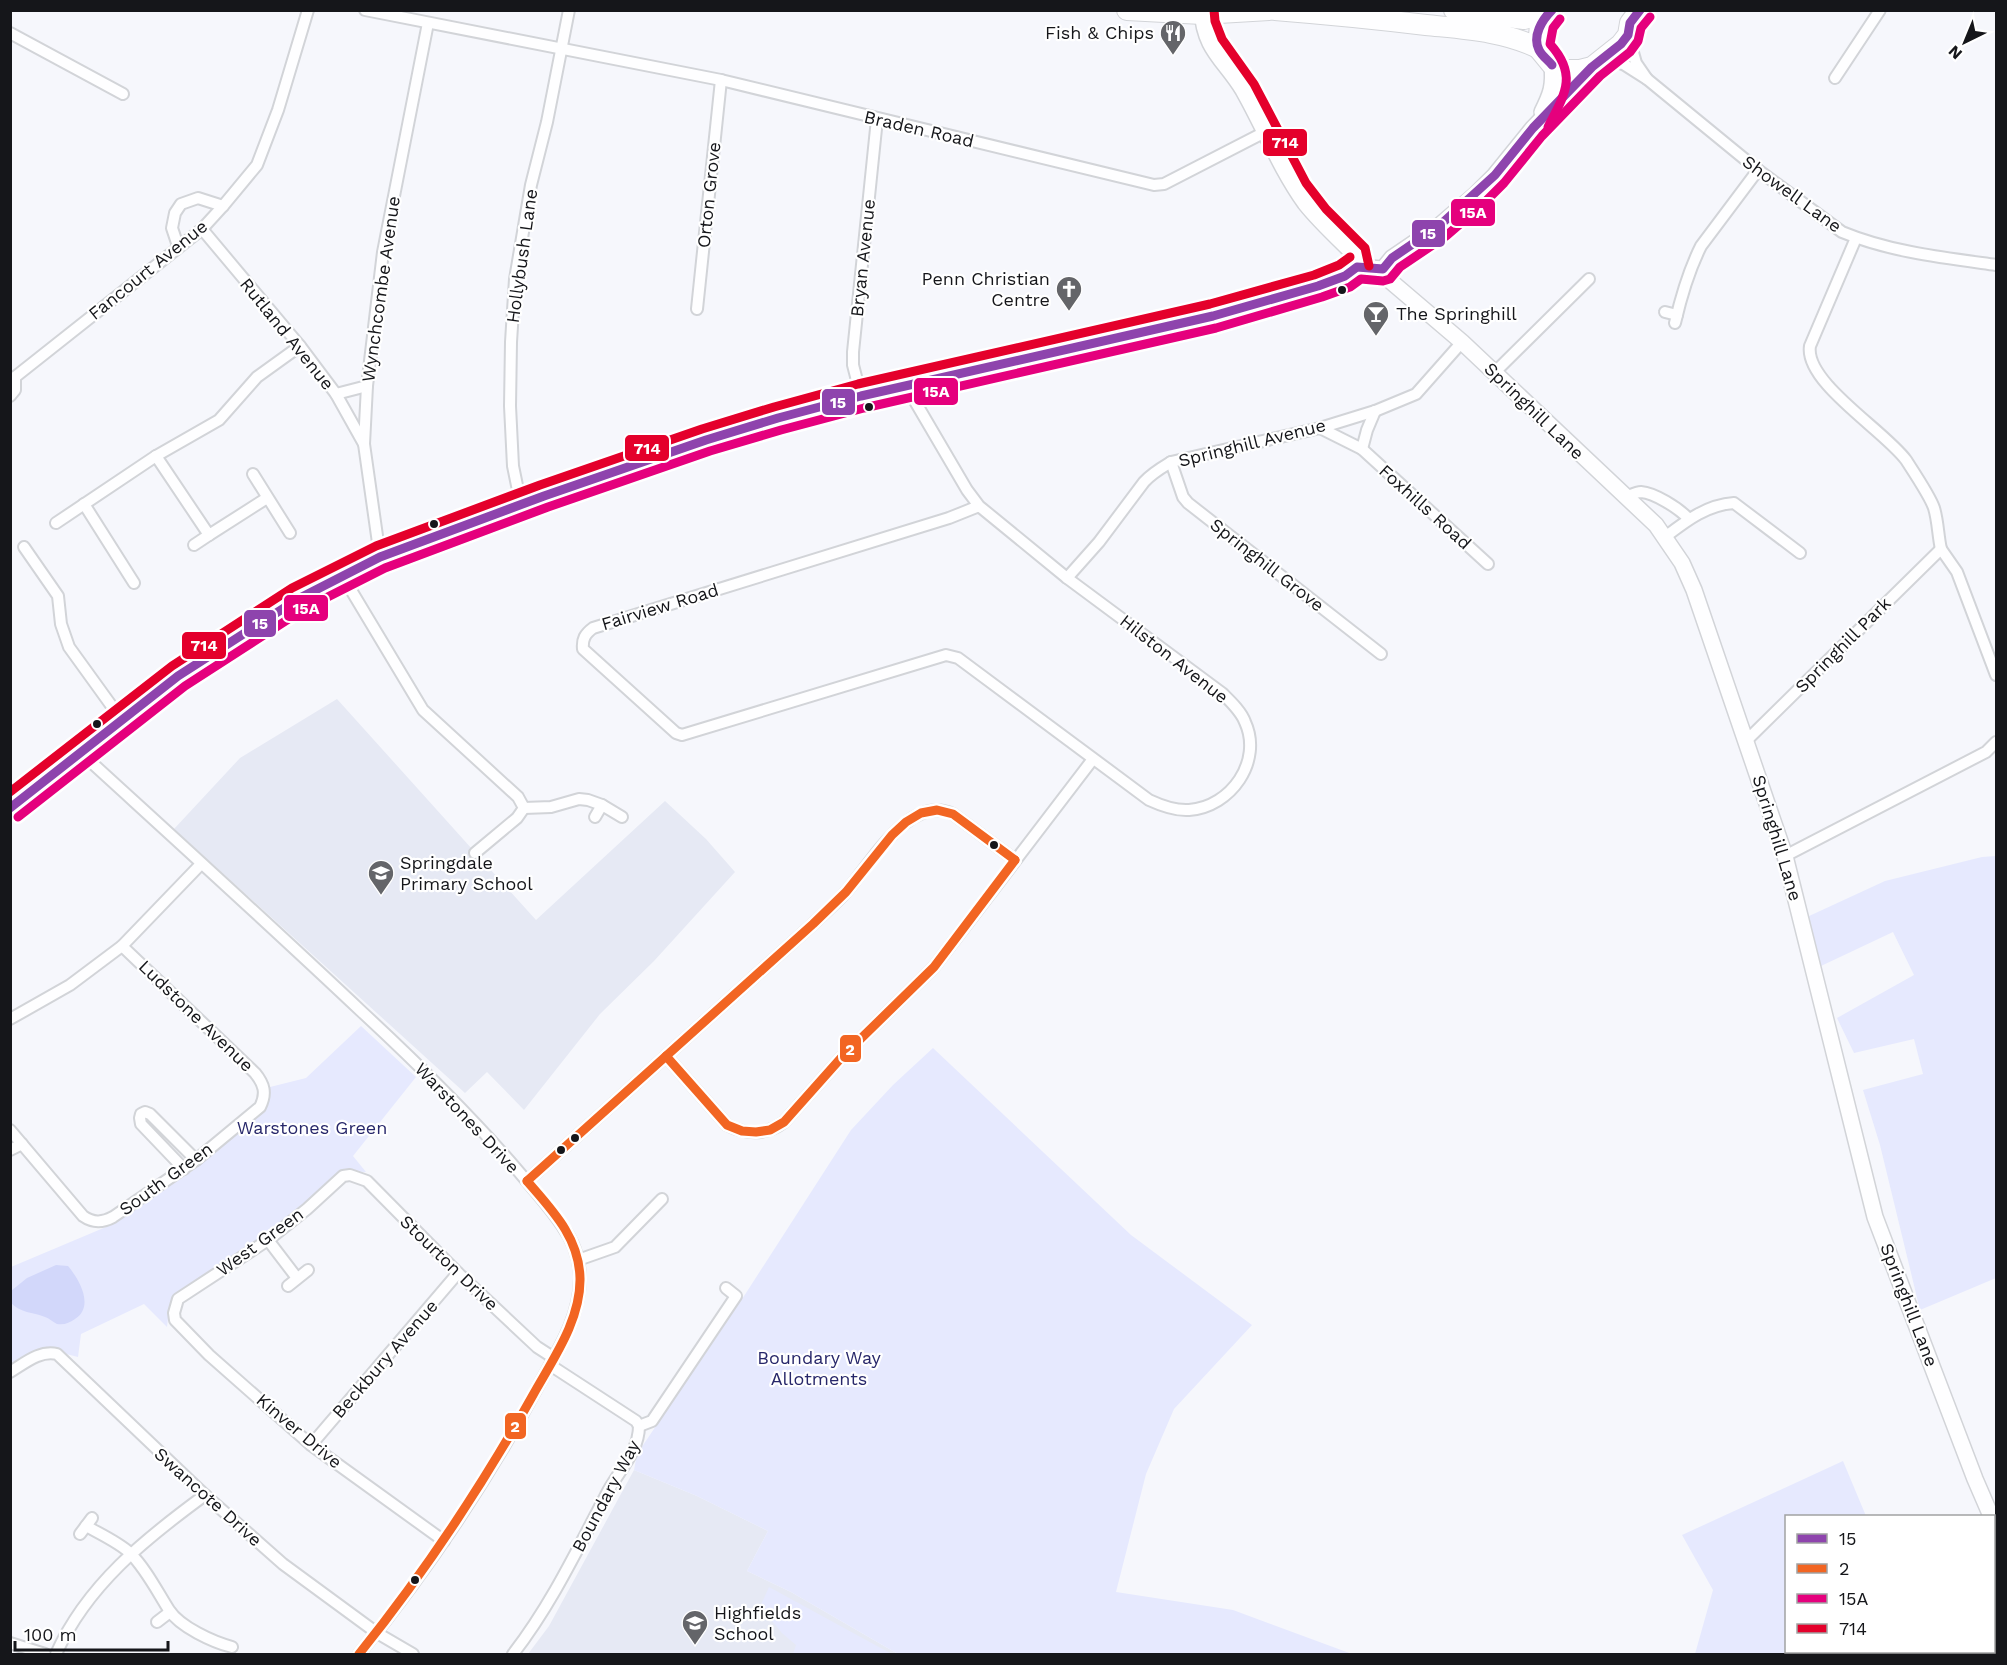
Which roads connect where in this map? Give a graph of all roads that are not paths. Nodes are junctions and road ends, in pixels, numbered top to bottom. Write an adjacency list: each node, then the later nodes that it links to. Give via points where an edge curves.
1 (308, 10): 26 (street, Fancourt Avenue, via 257,165)
2 (365, 10): 12 (street, Braden Road)
3 (569, 10): 15 (street, Hollybush Lane)
4 (1127, 10): 10 (highway)
5 (1269, 10): 10 (highway)
6 (1454, 10): 9 (highway, via 1524,19)
7 (1881, 10): 18 (street)
8 (1285, 11): 14 (highway, via 1497,34)
9 (1551, 11): 14 (highway, via 1540,24)
10 (1202, 12): 24 (street, via 1212,49 1242,88)
11 (1630, 20): 16 (highway); 19 (street, Showell Lane, via 1636,63)
12 (428, 23): 15 (street, Braden Road); 40 (street, Wynchcombe Avenue, via 383,252)
13 (10, 33): 21 (street)
14 (1538, 48): 17 (highway)
15 (562, 50): 20 (street, Braden Road); 55 (street, Hollybush Lane, via 531,185 515,279 510,406 513,466)
16 (1599, 62): 17 (highway, via 1580,70); 19 (street, Showell Lane, via 1625,64); 23 (street)
17 (1552, 65): 23 (street, via 1552,93)
18 (1835, 78)
19 (1647, 79): 25 (street, Showell Lane)
20 (721, 80): 22 (street, Braden Road); 34 (street, Orton Grove)
21 (123, 94)
22 (877, 119): 24 (street, Braden Road, via 1155,185 1164,184); 44 (street, Bryan Avenue, via 853,352)
23 (1533, 128): 32 (street, via 1468,202 1392,258)
24 (1265, 132): 31 (street, via 1305,203 1356,256)
25 (1758, 170): 28 (street, Showell Lane, via 1842,232); 35 (street, via 1701,246 1676,319)
26 (223, 207): 27 (street, Fancourt Avenue); 29 (street, via 198,198 181,204 172,228)
27 (202, 229): 29 (street, Fancourt Avenue); 37 (street, Rutland Avenue)
28 (1856, 238): 30 (street, Showell Lane, via 1922,254); 64 (street, via 1809,354 1818,374 1836,394 1905,459 1934,507)
29 (178, 246): 39 (street, Fancourt Avenue)
30 (1996, 265)
31 (1357, 267): 32 (street); 41 (street, via 1318,286 1213,316)
32 (1383, 269): 36 (street, Springhill Lane, via 1388,279)
33 (1589, 279): 38 (street)
34 (697, 309)
35 (1665, 312)
36 (1462, 342): 38 (street, Springhill Lane); 45 (street, Springhill Avenue, via 1416,394)
37 (300, 346): 42 (street, Rutland Avenue); 49 (street, via 257,377 219,420)
38 (1494, 372): 52 (street, Springhill Lane)
39 (13, 376): 43 (street, Fancourt Avenue, via 15,390)
40 (367, 386): 42 (street); 47 (street, Wynchcombe Avenue)
41 (906, 386): 44 (street); 56 (street, Hilston Avenue)
42 (336, 394): 47 (street, Rutland Avenue)
43 (10, 396)
44 (861, 396): 55 (street, via 706,440)
45 (1375, 411): 46 (street, Springhill Avenue); 48 (street)
46 (1320, 428): 48 (street, Foxhills Road); 50 (street, Springhill Avenue)
47 (364, 444): 66 (street, Wynchcombe Avenue)
48 (1362, 449): 67 (street, Foxhills Road)
49 (156, 456): 54 (street); 60 (street)
50 (1171, 462): 69 (street, Springhill Avenue, via 1152,473); 71 (street, Springhill Grove, via 1188,503)
51 (253, 474): 53 (street)
52 (1626, 497): 57 (street, via 1640,492 1656,497); 61 (street, Springhill Lane)
53 (267, 498): 59 (street); 60 (street)
54 (84, 504): 58 (street); 70 (street)
55 (521, 505): 66 (street)
56 (979, 506): 69 (street, Hilston Avenue); 72 (street, Fairview Road, via 592,628 583,640 583,649 682,735 946,655)
57 (1688, 518): 61 (street); 65 (street, via 1734,503)
58 (56, 523)
59 (290, 533)
60 (209, 536): 62 (street)
61 (1665, 537): 75 (street, Springhill Lane, via 1694,590)
62 (194, 545)
63 (24, 547): 74 (street, via 58,596 69,647)
64 (1941, 549): 73 (street, via 1957,572); 75 (street, Springhill Park)
65 (1800, 553)
66 (380, 557): 68 (street)
67 (1488, 564)
68 (342, 575): 74 (street, via 178,676); 81 (street, via 423,710 518,797)
69 (1067, 578): 78 (street, Hilston Avenue, via 1222,693 1245,722 1250,753 1232,790 1212,803 1189,810 1164,807 1149,800)
70 (134, 582)
71 (1381, 654)
72 (958, 658): 78 (street, Hilston Avenue)
73 (1996, 675)
74 (121, 719): 77 (street)
75 (1746, 741): 85 (street, Springhill Lane)
76 (1996, 742): 85 (street, via 1986,752)
77 (80, 752): 79 (street); 87 (street, Warstones Drive)
78 (1093, 759): 86 (street)
79 (14, 799)
80 (602, 805): 81 (street, via 579,799 551,807); 82 (street); 83 (street)
81 (524, 808): 84 (street)
82 (596, 817)
83 (622, 817)
84 (476, 853)
85 (1785, 856): 113 (street, Springhill Lane, via 1875,1217)
86 (1015, 860): 90 (street, via 953,814 943,810 914,816 845,894); 90 (street, via 934,967 776,1128 753,1134 727,1125)
87 (201, 864): 88 (street); 98 (street, Warstones Drive, via 420,1067)
88 (122, 946): 89 (street, via 70,986); 91 (street, Ludstone Avenue, via 255,1073)
89 (10, 1020)
90 (666, 1056): 98 (street)
91 (264, 1090): 95 (street, South Green, via 260,1107)
92 (10, 1130): 93 (street)
93 (22, 1144): 94 (street); 96 (street, South Green, via 82,1216 94,1221 113,1217)
94 (10, 1150)
95 (196, 1160): 96 (street, South Green); 96 (street, via 150,1114 141,1114 141,1124)
96 (184, 1169)
97 (343, 1176): 100 (street, West Green); 103 (street, Stourton Drive, via 367,1181)
98 (526, 1181): 101 (street, Warstones Drive, via 563,1226)
99 (662, 1199): 101 (street, via 615,1247)
100 (268, 1240): 104 (street); 107 (street, West Green, via 184,1293)
101 (578, 1260): 108 (street, Warstones Drive, via 577,1307)
102 (308, 1270): 104 (street)
103 (458, 1273): 108 (street, Stourton Drive); 111 (street, Beckbury Avenue)
104 (297, 1278): 105 (street)
105 (288, 1286)
106 (726, 1288): 110 (street, Boundary Way, via 736,1296 652,1421)
107 (175, 1305): 111 (street, Kinver Drive, via 175,1320 188,1335)
108 (552, 1362): 110 (street, Stourton Drive); 115 (street, Warstones Drive)
109 (10, 1372): 112 (street, Swancote Drive, via 40,1354 57,1354)
110 (639, 1426): 126 (street, Boundary Way, via 638,1443 548,1605)
111 (311, 1445): 115 (street, Kinver Drive)
112 (205, 1495): 116 (street); 119 (street, Swancote Drive, via 283,1564)
113 (1991, 1515)
114 (86, 1526): 116 (street)
115 (444, 1541): 119 (street, Warstones Drive)
116 (130, 1553): 117 (street); 123 (street, via 85,1603)
117 (170, 1612): 118 (street); 121 (street, via 199,1634)
118 (157, 1622)
119 (377, 1633): 124 (street, Warstones Drive); 125 (street, Swancote Drive)
120 (10, 1643): 122 (street)
121 (232, 1647)
122 (45, 1654)
123 (56, 1654)
124 (359, 1654)
125 (412, 1654)
126 (513, 1654)

